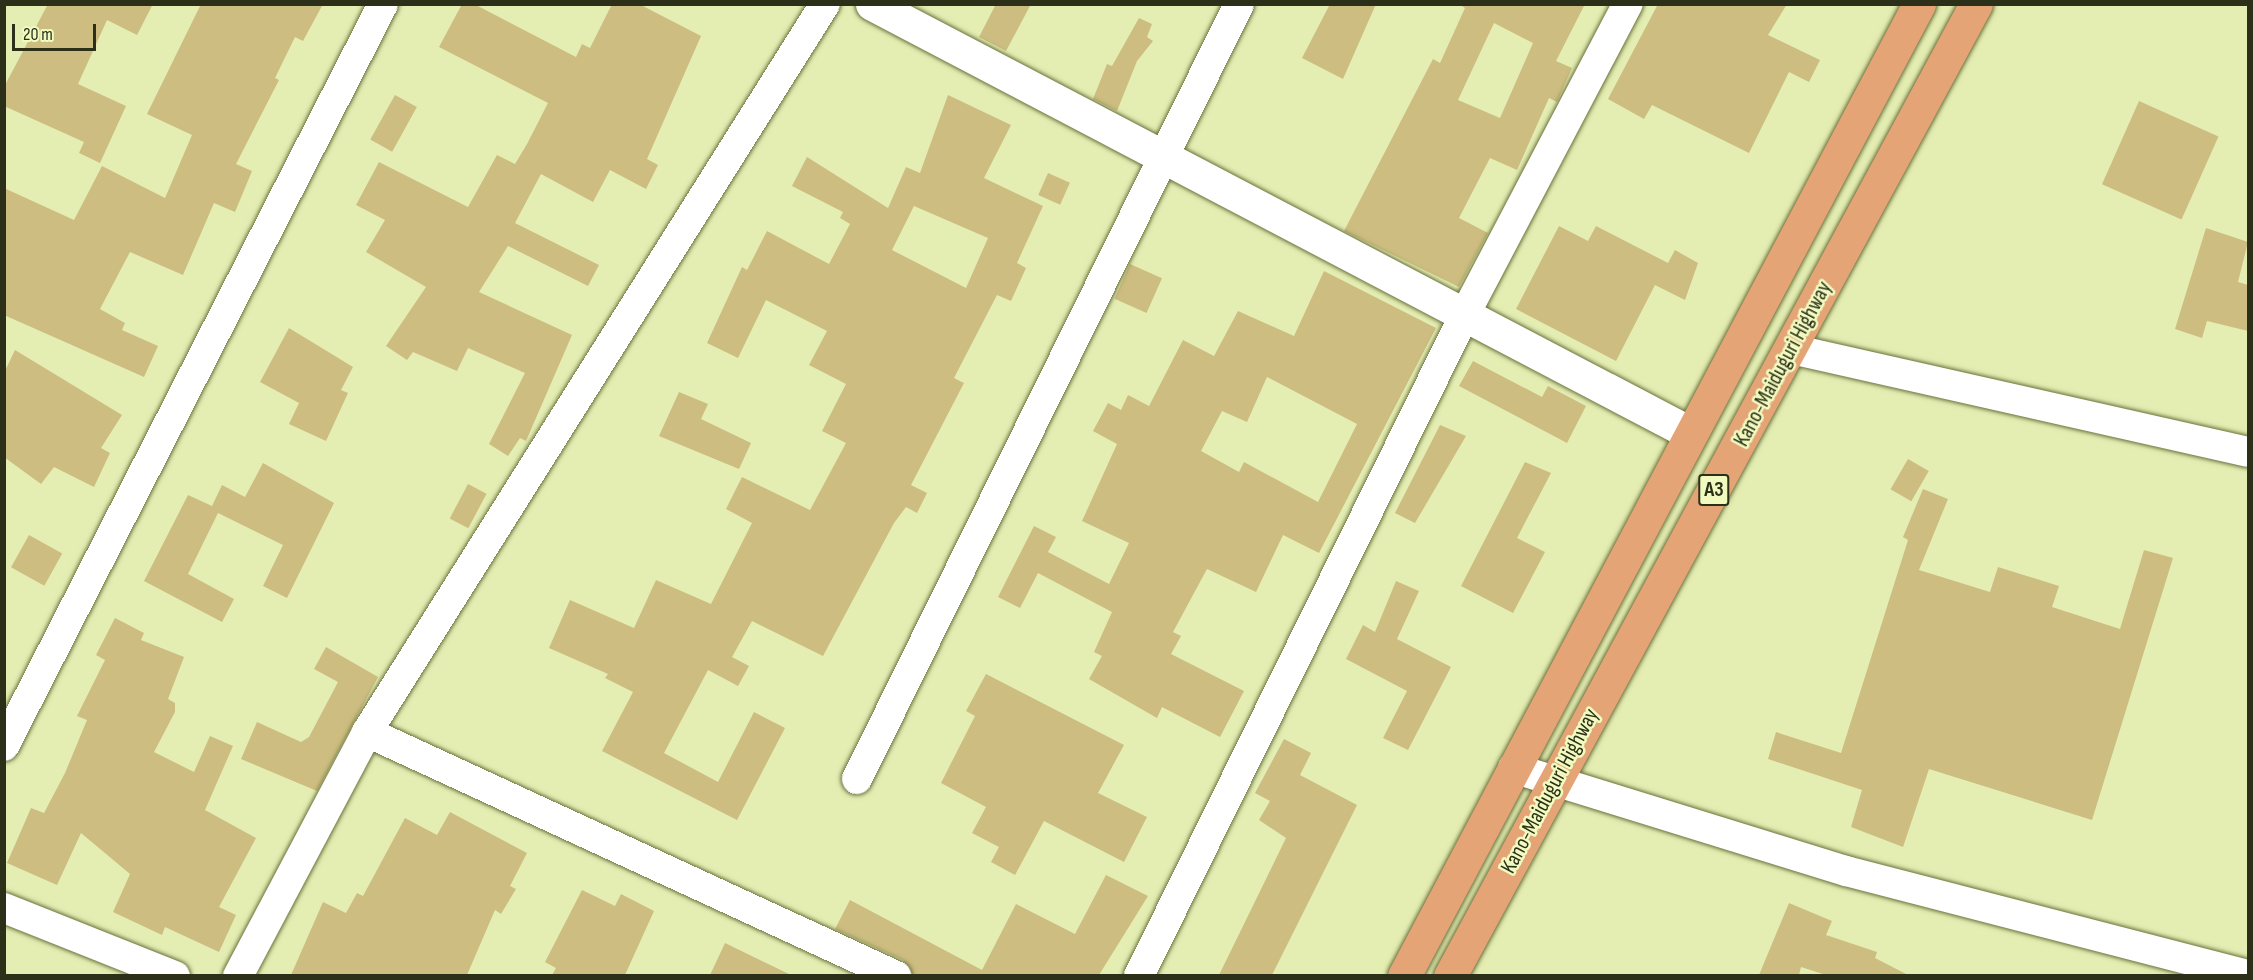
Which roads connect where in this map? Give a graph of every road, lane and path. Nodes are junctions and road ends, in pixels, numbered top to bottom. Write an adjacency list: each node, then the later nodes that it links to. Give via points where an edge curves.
1 (383, 4): 14 (street)
2 (825, 4): 13 (street)
3 (872, 4): 8 (street)
4 (1239, 4): 8 (street)
5 (1628, 4): 9 (street)
6 (1919, 4): 11 (highway, Kano-Maiduguri Highway / A3)
7 (1976, 4): 10 (highway, Kano-Maiduguri Highway / A3)
8 (1161, 155): 9 (street); 16 (street)
9 (1466, 312): 11 (street); 22 (street)
10 (1791, 349): 12 (street); 17 (highway, Kano-Maiduguri Highway / A3)
11 (1690, 433): 15 (highway, Kano-Maiduguri Highway / A3)
12 (2248, 452)
13 (367, 732): 20 (street); 21 (street)
14 (4, 746)
15 (1514, 768): 17 (street); 23 (highway, Kano-Maiduguri Highway / A3)
16 (857, 779)
17 (1554, 784): 24 (highway, Kano-Maiduguri Highway / A3); 25 (street, via 1846,871)
18 (4, 908): 19 (street)
19 (175, 975)
20 (238, 975)
21 (896, 975)
22 (1139, 975)
23 (1404, 975)
24 (1450, 975)
25 (2248, 975)

